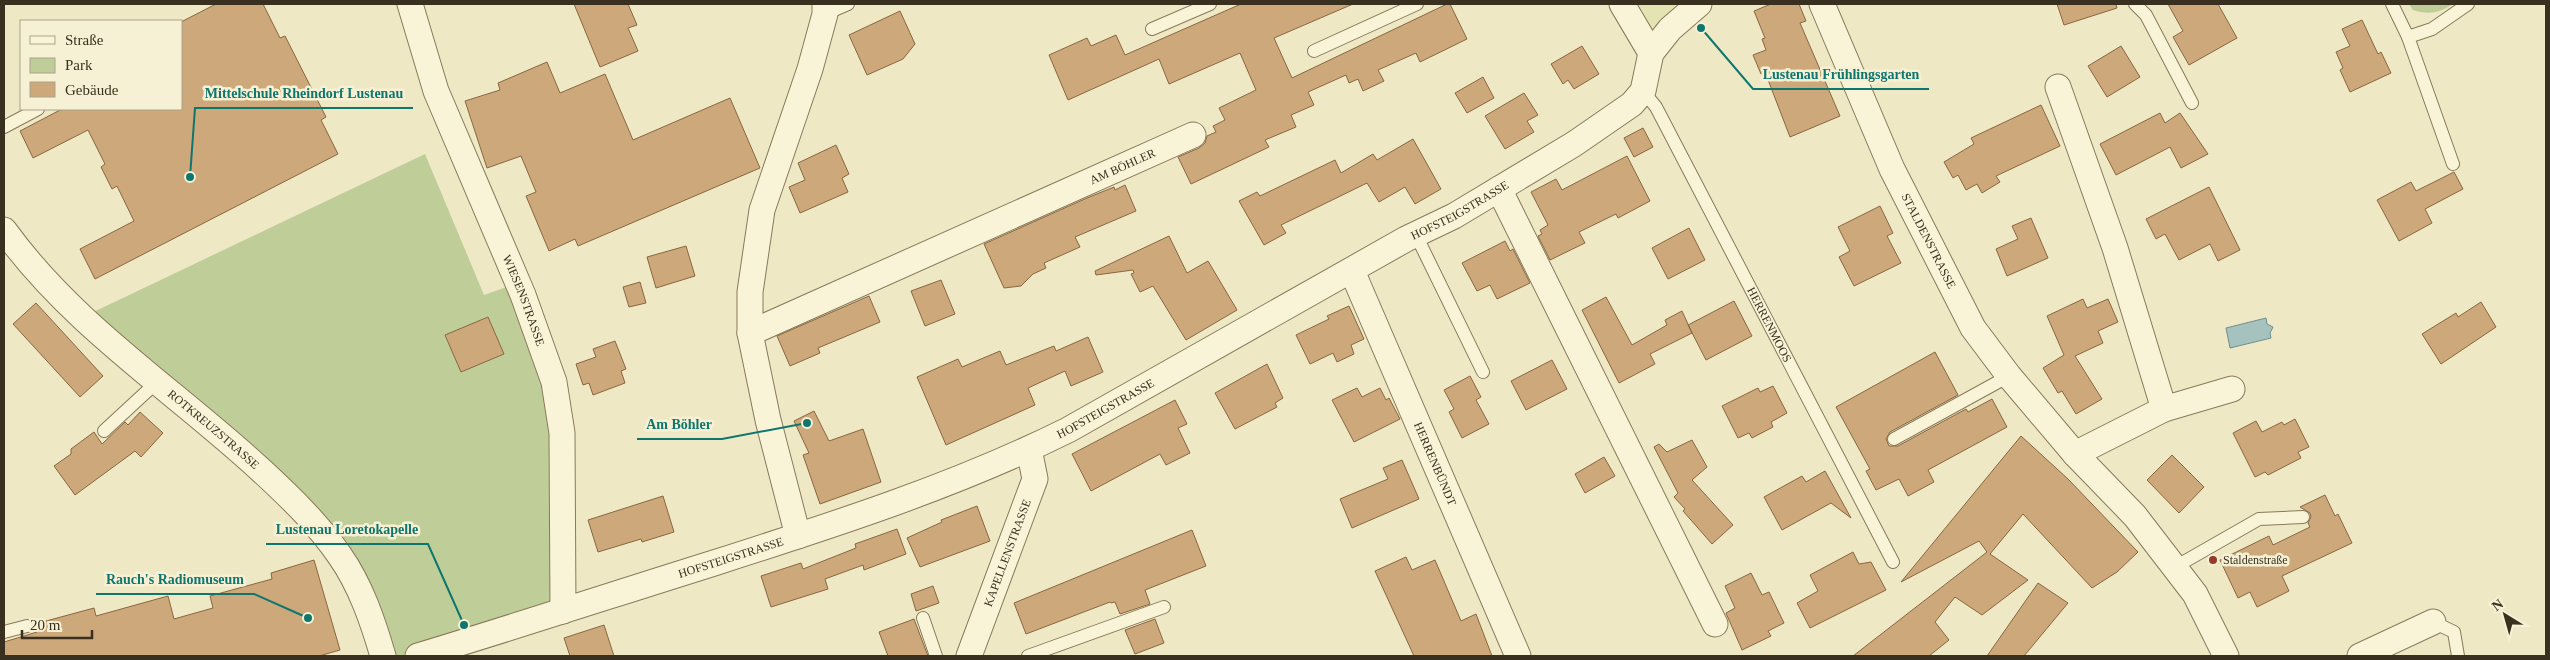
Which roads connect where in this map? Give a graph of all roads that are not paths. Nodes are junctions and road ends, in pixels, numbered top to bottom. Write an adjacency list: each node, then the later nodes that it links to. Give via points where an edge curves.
1 (410, 4): 42 (street, WIESENSTRASSE, via 436,92 523,295 554,382 562,433)
2 (848, 4): 11 (lane)
3 (1210, 4): 12 (lane)
4 (1417, 4): 14 (lane)
5 (1622, 4): 15 (street)
6 (1699, 4): 15 (street, via 1670,29)
7 (1822, 4): 29 (street, STALDENSTRASSE, via 1892,169 1940,266 1973,328)
8 (2135, 4): 18 (lane, via 2146,15)
9 (2392, 4): 13 (lane)
10 (2468, 4): 13 (lane, via 2432,29)
11 (825, 9): 27 (street, via 810,69 762,210 754,249)
12 (1152, 29)
13 (2408, 37): 22 (lane)
14 (1314, 51)
15 (1651, 53): 17 (street)
16 (2058, 87): 32 (street, via 2114,248)
17 (1643, 92): 23 (street, HOFSTEIGSTRASSE, via 1632,104 1574,144); 39 (lane, HERRENMOOS, via 1656,107)
18 (2192, 103)
19 (36, 110): 20 (lane)
20 (4, 127)
21 (1193, 134): 27 (street, AM BÖHLER)
22 (2453, 164)
23 (1499, 189): 24 (street, HOFSTEIGSTRASSE); 45 (street)
24 (1416, 235): 26 (street, HOFSTEIGSTRASSE); 28 (lane)
25 (8, 247): 30 (street, ROTKREUZSTRASSE)
26 (1352, 271): 35 (street, HOFSTEIGSTRASSE); 53 (street, HERRENBÜNDT)
27 (750, 333): 38 (street, via 768,420)
28 (1483, 372)
29 (2009, 376): 34 (lane); 36 (street, STALDENSTRASSE)
30 (157, 382): 33 (lane); 48 (street, ROTKREUZSTRASSE, via 236,447 323,533 361,595)
31 (2232, 389): 32 (street)
32 (2164, 409): 36 (street)
33 (104, 431)
34 (1894, 439)
35 (1029, 449): 38 (street, HOFSTEIGSTRASSE, via 901,500); 51 (street, KAPELLENSTRASSE, via 1035,479)
36 (2076, 454): 40 (street, STALDENSTRASSE, via 2135,516)
37 (2303, 517): 40 (lane, via 2259,519)
38 (798, 536): 42 (street, HOFSTEIGSTRASSE)
39 (1893, 562)
40 (2175, 567): 54 (street, STALDENSTRASSE, via 2195,594)
41 (1164, 607): 52 (lane)
42 (563, 610): 49 (street, HOFSTEIGSTRASSE)
43 (923, 618): 50 (lane)
44 (2433, 622): 55 (street); 56 (lane, via 2454,632)
45 (1715, 624)
46 (27, 626): 47 (lane)
47 (4, 632)
48 (383, 656)
49 (418, 656)
50 (936, 656)
51 (969, 656)
52 (1028, 656)
53 (1518, 656)
54 (2226, 656)
55 (2360, 656)
56 (2458, 656)

